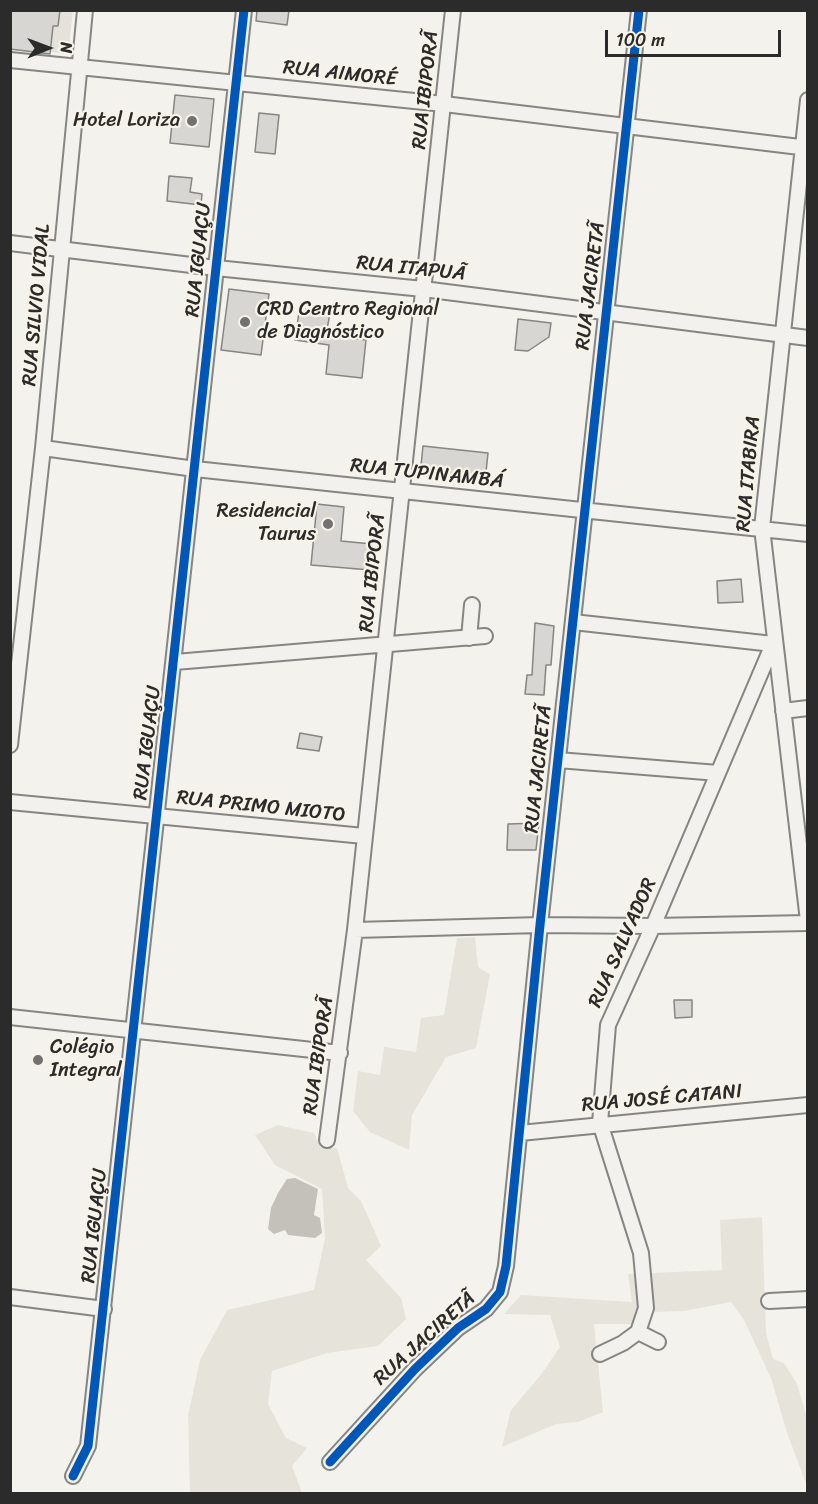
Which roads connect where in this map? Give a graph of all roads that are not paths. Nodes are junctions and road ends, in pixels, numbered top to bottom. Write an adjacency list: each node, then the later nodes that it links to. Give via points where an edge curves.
1 (85, 10): 6 (street, RUA SILVIO VIDAL)
2 (244, 10): 7 (street, RUA IGUAÇU)
3 (453, 10): 9 (street, RUA IBIPORÃ)
4 (639, 10): 10 (street, RUA JACIRETÃ)
5 (10, 60): 6 (street, RUA AIMORÉ)
6 (79, 67): 7 (street, RUA AIMORÉ); 13 (street, RUA SILVIO VIDAL)
7 (237, 83): 9 (street, RUA AIMORÉ); 14 (street, RUA IGUAÇU)
8 (807, 100): 11 (street, RUA ITABIRA)
9 (444, 104): 10 (street, RUA AIMORÉ); 15 (street, RUA IBIPORÃ)
10 (628, 127): 11 (street, RUA AIMORÉ); 16 (street, RUA JACIRETÃ)
11 (805, 148): 17 (street, RUA ITABIRA)
12 (10, 243): 13 (street, RUA ITAPUÃ)
13 (62, 248): 14 (street, RUA ITAPUÃ); 19 (street, RUA SILVIO VIDAL)
14 (216, 268): 15 (street, RUA ITAPUÃ); 20 (street, RUA IGUAÇU)
15 (423, 289): 16 (street, RUA ITAPUÃ); 21 (street, RUA IBIPORÃ)
16 (606, 312): 17 (street, RUA ITAPUÃ); 22 (street, RUA JACIRETÃ)
17 (783, 336): 18 (street, RUA ITAPUÃ); 23 (street, RUA ITABIRA)
18 (807, 338)
19 (43, 448): 20 (street, RUA TUPINAMBÁ); 34 (street, RUA SILVIO VIDAL)
20 (195, 469): 21 (street, RUA TUPINAMBÁ); 31 (street, RUA IGUAÇU)
21 (401, 491): 22 (street, RUA TUPINAMBÁ); 29 (street, RUA IBIPORÃ)
22 (585, 510): 23 (street, RUA TUPINAMBÁ); 26 (street, RUA JACIRETÃ)
23 (762, 528): 24 (street, RUA TUPINAMBÁ); 30 (street, RUA ITABIRA)
24 (807, 534)
25 (472, 605): 28 (street)
26 (573, 622): 30 (street); 35 (street, RUA JACIRETÃ)
27 (485, 636): 28 (street)
28 (469, 638): 29 (street)
29 (385, 644): 31 (street); 39 (street, RUA IBIPORÃ)
30 (773, 644): 33 (street, RUA ITABIRA); 36 (street, RUA SALVADOR)
31 (175, 662): 38 (street, RUA IGUAÇU)
32 (807, 708): 33 (street)
33 (783, 711): 40 (street, RUA ITABIRA)
34 (10, 745)
35 (558, 760): 36 (street); 41 (street, RUA JACIRETÃ)
36 (718, 773): 42 (street, RUA SALVADOR)
37 (10, 802): 38 (street, RUA PRIMO MIOTO)
38 (157, 816): 39 (street, RUA PRIMO MIOTO); 45 (street, RUA IGUAÇU)
39 (364, 836): 43 (street, RUA IBIPORÃ)
40 (807, 922): 42 (street)
41 (540, 925): 42 (street); 43 (street); 49 (street, RUA JACIRETÃ)
42 (653, 926): 48 (street, RUA SALVADOR, via 608,1025)
43 (356, 930): 46 (street, RUA IBIPORÃ)
44 (10, 1017): 45 (street)
45 (135, 1030): 46 (street); 54 (street, RUA IGUAÇU)
46 (340, 1053): 50 (street, RUA IBIPORÃ)
47 (807, 1105): 48 (street, RUA JOSÉ CATANI)
48 (600, 1124): 49 (street, RUA JOSÉ CATANI); 55 (street, RUA SALVADOR, via 641,1253 646,1308)
49 (520, 1133): 58 (street, RUA JACIRETÃ, via 509,1245 500,1292 486,1309 458,1328 415,1369)
50 (327, 1140)
51 (10, 1298): 54 (street)
52 (807, 1299): 53 (street)
53 (769, 1301)
54 (104, 1309): 59 (street, RUA IGUAÇU, via 88,1446)
55 (638, 1332): 56 (street); 57 (street)
56 (658, 1342)
57 (600, 1354)
58 (330, 1462)
59 (73, 1476)

